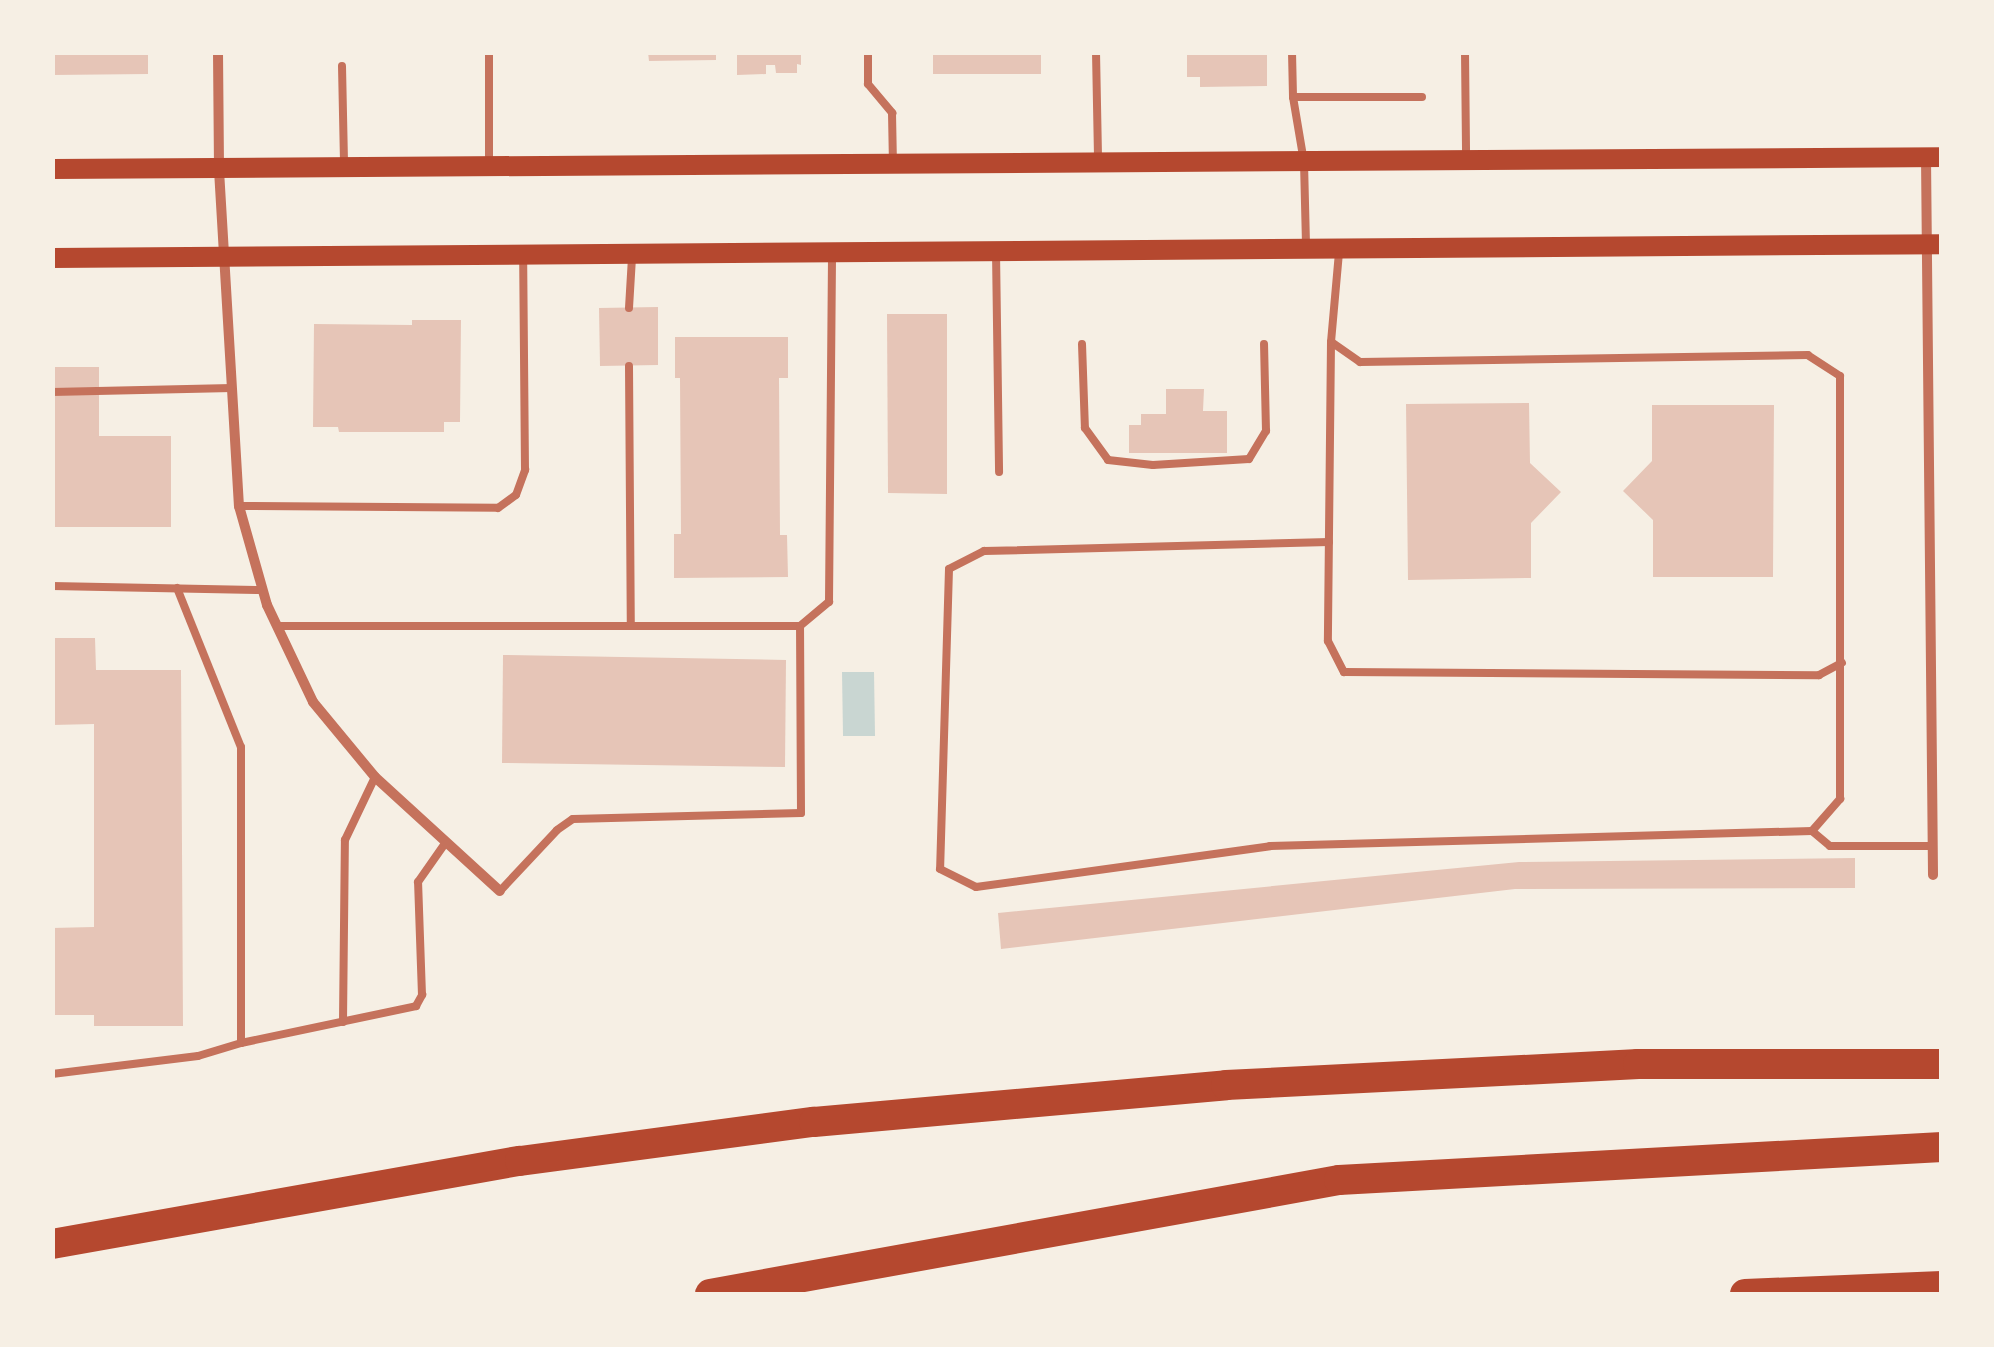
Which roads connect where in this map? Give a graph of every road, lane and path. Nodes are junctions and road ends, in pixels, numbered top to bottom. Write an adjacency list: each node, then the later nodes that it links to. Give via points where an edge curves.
1 (218, 52): 18 (street)
2 (489, 52): 15 (lane)
3 (868, 52): 14 (lane, via 868,84 892,113)
4 (1096, 52): 12 (lane)
5 (1292, 52): 8 (lane)
6 (1465, 52): 11 (lane)
7 (342, 66): 17 (lane)
8 (1293, 96): 9 (lane); 13 (lane)
9 (1422, 96)
10 (1934, 157): 11 (main road); 19 (street)
11 (1466, 160): 13 (main road)
12 (1098, 161): 13 (main road); 14 (main road)
13 (1304, 162): 20 (lane)
14 (893, 163): 15 (main road)
15 (489, 168): 17 (main road)
16 (52, 169): 18 (main road)
17 (344, 169): 18 (main road)
18 (219, 170): 27 (street)
19 (1934, 244): 21 (main road); 33 (street)
20 (1306, 249): 21 (main road); 22 (main road)
21 (1340, 249): 29 (lane)
22 (996, 252): 25 (main road); 37 (lane)
23 (632, 253): 24 (main road); 25 (main road); 28 (lane)
24 (523, 254): 27 (main road); 38 (lane, via 524,470 516,495 498,508)
25 (832, 254): 45 (lane, via 830,602)
26 (52, 258): 27 (main road)
27 (223, 259): 35 (street)
28 (629, 308)
29 (1330, 342): 39 (lane); 46 (lane, via 1360,362 1808,355 1840,376)
30 (1082, 344): 31 (lane, via 1085,428 1108,460 1152,465 1249,459 1266,430)
31 (1264, 344)
32 (629, 366): 44 (lane)
33 (1928, 368): 34 (lane); 48 (street)
34 (1942, 368)
35 (232, 388): 36 (lane); 38 (street)
36 (52, 392)
37 (999, 472)
38 (240, 506): 42 (street)
39 (1328, 542): 46 (lane, via 1328,640 1344,672 1819,675); 49 (lane, via 984,551 950,569 940,868 976,887 1270,846)
40 (52, 586): 41 (lane)
41 (178, 588): 42 (lane); 55 (lane, via 242,747)
42 (263, 590): 43 (street)
43 (277, 626): 44 (lane); 47 (street, via 313,702)
44 (631, 626): 45 (lane)
45 (800, 626): 53 (lane, via 801,813 573,819)
46 (1842, 663): 49 (lane, via 1840,799)
47 (375, 777): 50 (street); 54 (lane, via 345,840)
48 (1937, 824): 51 (street)
49 (1812, 832): 51 (lane, via 1830,846)
50 (446, 842): 53 (street); 54 (lane, via 418,882 422,996 416,1006)
51 (1932, 846): 52 (street)
52 (1933, 875)
53 (500, 891)
54 (343, 1022): 55 (lane)
55 (242, 1043): 57 (lane, via 198,1056)
56 (1942, 1064): 59 (highway, via 1638,1064 1226,1085 814,1122 538,1158)
57 (52, 1074)
58 (1942, 1146): 61 (highway, via 1340,1180)
59 (52, 1244)
60 (1942, 1286): 62 (highway)
61 (710, 1294)
62 (1745, 1294)

